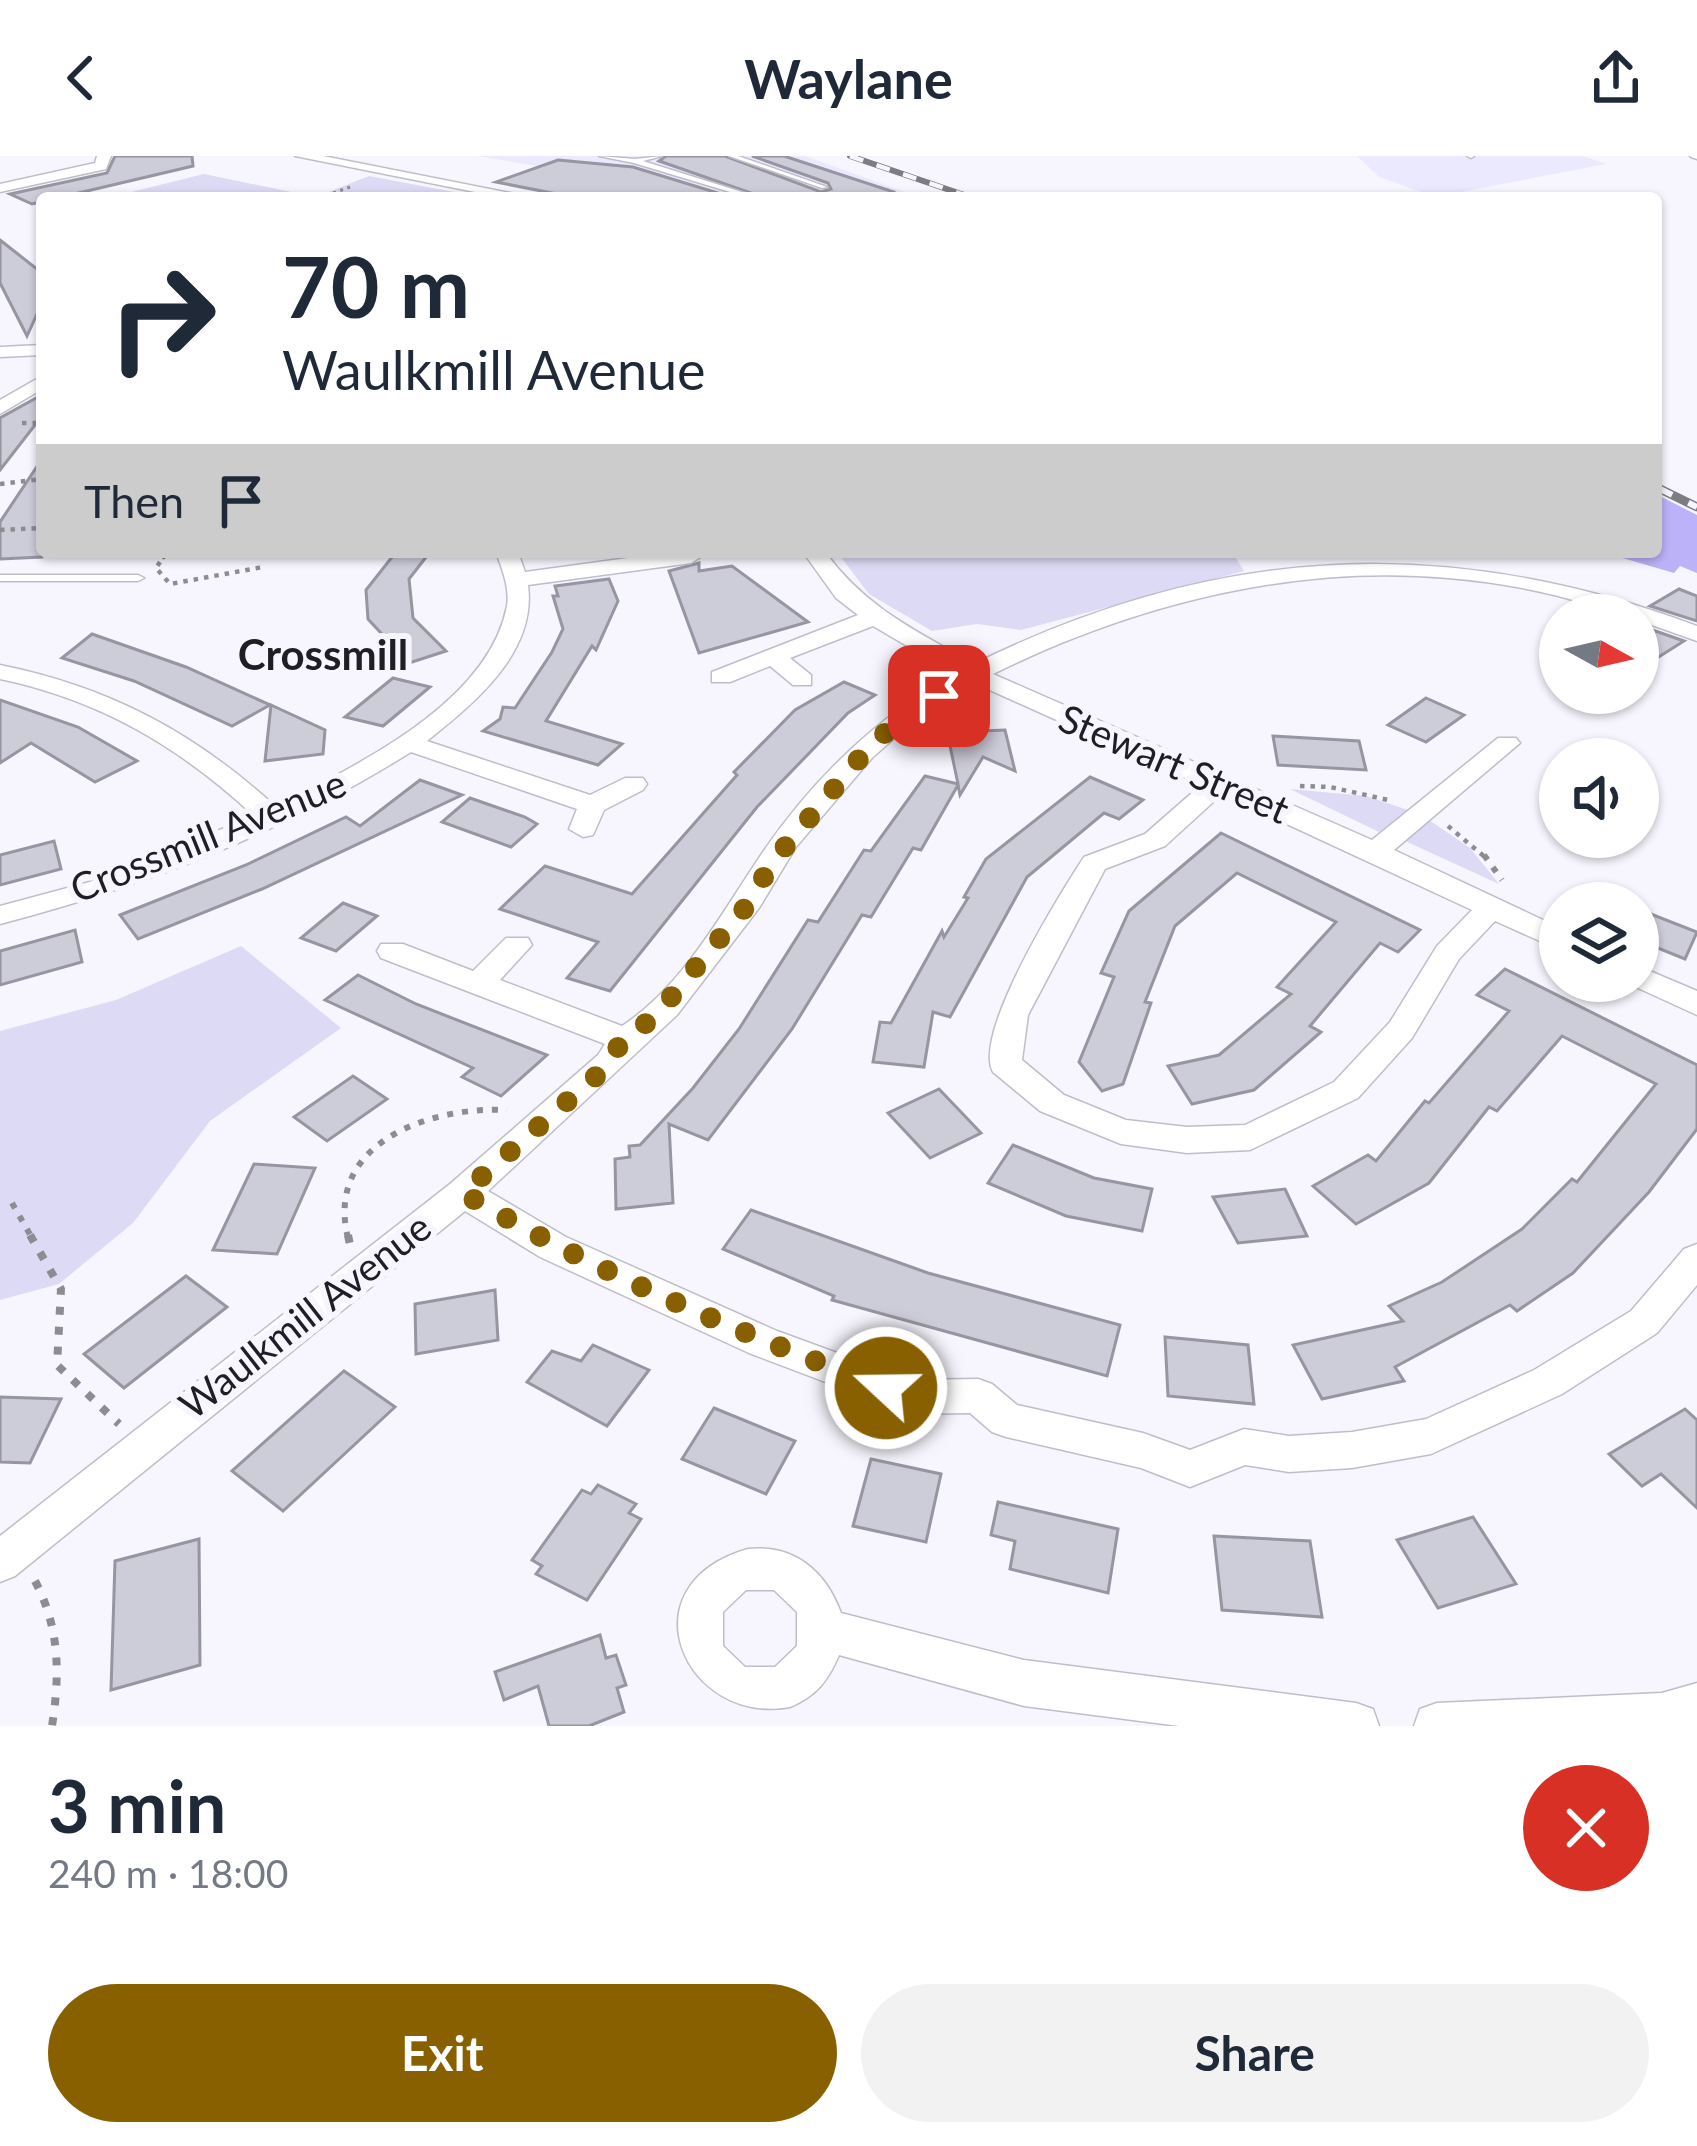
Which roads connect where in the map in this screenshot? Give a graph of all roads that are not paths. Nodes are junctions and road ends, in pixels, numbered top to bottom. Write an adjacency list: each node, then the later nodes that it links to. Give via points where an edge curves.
1 (104, 156): 8 (street, via 86,172)
2 (302, 156): 9 (street)
3 (602, 156): 6 (lane)
4 (659, 156): 6 (lane)
5 (732, 156): 7 (lane)
6 (635, 161): 10 (lane)
7 (824, 187)
8 (0, 188)
9 (496, 192)
10 (737, 192)
11 (36, 350): 12 (street)
12 (0, 352)
13 (36, 385): 14 (street)
14 (0, 409)
15 (509, 558): 22 (street, Crossmill Avenue)
16 (684, 558): 22 (street, via 634,573)
17 (818, 558): 23 (street, Stewart Street)
18 (98, 559): 20 (lane)
19 (0, 578): 20 (lane)
20 (87, 578): 21 (lane)
21 (138, 578)
22 (516, 580): 30 (street, Crossmill Avenue, via 512,634 499,655 453,713)
23 (875, 617): 25 (street); 27 (street, Stewart Street)
24 (1697, 634): 27 (street, Waulkmill Avenue, via 1540,583 1370,568 1230,582 1082,625)
25 (772, 656): 28 (street); 29 (street)
26 (0, 672): 34 (street, via 131,710)
27 (971, 674): 32 (street, Stewart Street); 44 (street, Waulkmill Avenue, via 875,740 653,1019)
28 (721, 677)
29 (802, 680)
30 (409, 743): 33 (street, via 588,817); 34 (street, Crossmill Avenue)
31 (1508, 743): 35 (street)
32 (1219, 783): 35 (street, Stewart Street); 36 (street, via 1155,840 1094,863 1012,1015 1005,1064 1052,1102 1121,1132 1187,1140 1250,1137 1294,1119 1346,1090)
33 (634, 784)
34 (271, 817): 37 (street, Crossmill Avenue, via 108,885)
35 (1375, 852): 36 (street, Stewart Street)
36 (1492, 906): 38 (street, Stewart Street)
37 (0, 914)
38 (1539, 930)
39 (517, 946): 41 (street)
40 (392, 951): 41 (street)
41 (480, 982): 44 (street)
42 (1659, 986): 43 (street)
43 (1697, 1004)
44 (622, 1038): 45 (street, Waulkmill Avenue, via 611,1063)
45 (463, 1193): 46 (street, via 554,1247 802,1357 910,1397 978,1396 1006,1420 1190,1469 1244,1447 1289,1454 1431,1436 1548,1382 1643,1322); 47 (street, Waulkmill Avenue)
46 (1697, 1258)
47 (6, 1557)
48 (824, 1630): 50 (street, via 1024,1683)
49 (1674, 1716): 51 (street)
50 (1357, 1726)
51 (1437, 1726)

